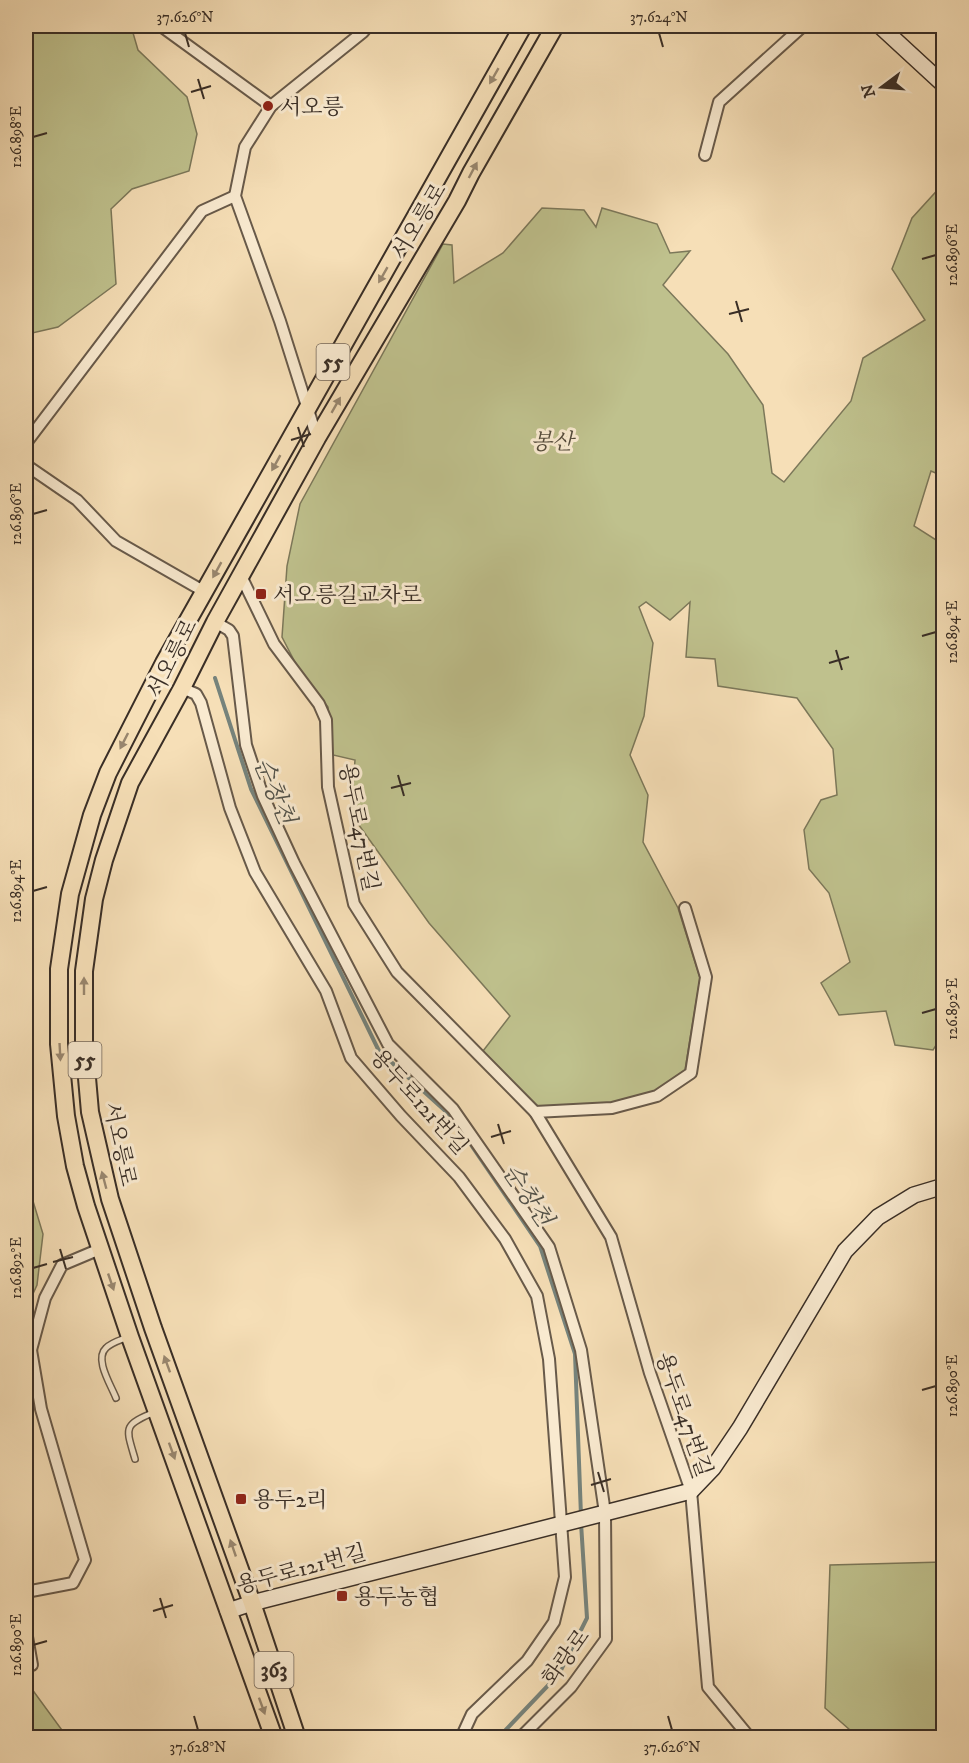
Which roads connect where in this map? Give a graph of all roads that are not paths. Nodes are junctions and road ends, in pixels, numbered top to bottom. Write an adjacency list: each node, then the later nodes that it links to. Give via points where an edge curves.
1 (160, 26): 8 (street)
2 (368, 26): 8 (street)
3 (523, 26): 11 (main road, 서오릉로 / 55, one-way to 11)
4 (555, 26): 12 (main road, 서오릉로 / 55, one-way to 4)
5 (803, 26): 9 (street, via 719,102)
6 (880, 26): 7 (main road)
7 (944, 85)
8 (271, 106): 10 (street, via 245,147)
9 (705, 155)
10 (235, 196): 11 (street); 13 (street, via 202,211)
11 (307, 407): 12 (street); 16 (main road, 서오릉로 / 55, one-way to 16)
12 (317, 438): 15 (main road, 서오릉로 / 55)
13 (26, 443)
14 (26, 465): 16 (street, 서오릉로, via 77,500 116,541)
15 (241, 576): 17 (main road, 서오릉로 / 55); 20 (street, 용두로47번길, via 274,644 319,704 326,720 328,787 354,903 397,972)
16 (205, 592): 22 (main road, 서오릉로 / 55, one-way to 22, via 108,773 70,894 59,969 61,1074 75,1166)
17 (215, 622): 18 (main road, 서오릉로 / 55); 29 (street, 화랑로, via 229,630 235,643 246,745 263,796 388,1044 453,1109 549,1247 580,1350)
18 (182, 688): 30 (street, 용두로121번길, via 196,694 201,703 230,808 255,872 326,991 351,1058 459,1177 505,1239 537,1296 549,1359); 32 (main road, 서오릉로 / 55, one-way to 18, via 110,1199 85,1072 84,971 94,899 130,783)
19 (685, 908): 20 (street, via 705,976 691,1073 657,1096 612,1108)
20 (535, 1112): 28 (street, 용두로47번길, via 611,1237 650,1373)
21 (944, 1186): 28 (main road, via 914,1195 878,1217 845,1251 740,1428 713,1468)
22 (100, 1249): 23 (main road, 서오릉로 / 55, one-way to 23); 24 (street, via 62,1265 45,1298)
23 (130, 1337): 25 (lane, via 102,1352); 26 (main road, 서오릉로 / 55)
24 (28, 1352): 31 (street, via 85,1560 73,1583)
25 (116, 1398)
26 (158, 1411): 27 (lane, via 134,1420 129,1427); 33 (main road, 서오릉로 / 55, one-way to 33)
27 (135, 1459)
28 (691, 1491): 29 (main road); 40 (street, 용두로47번길, via 708,1687)
29 (600, 1514): 30 (main road); 39 (street, 화랑로, via 606,1639 571,1688)
30 (565, 1523): 32 (main road, 용두로121번길); 38 (street, via 565,1577 554,1622 527,1661 472,1714)
31 (26, 1592)
32 (252, 1603): 33 (main road, 용두로121번길); 37 (main road, 서오릉로 / 363)
33 (228, 1611): 36 (main road, 서오릉로 / 363, one-way to 36)
34 (26, 1631): 35 (street)
35 (32, 1665)
36 (274, 1737)
37 (297, 1737)
38 (461, 1737)
39 (520, 1737)
40 (750, 1737)

